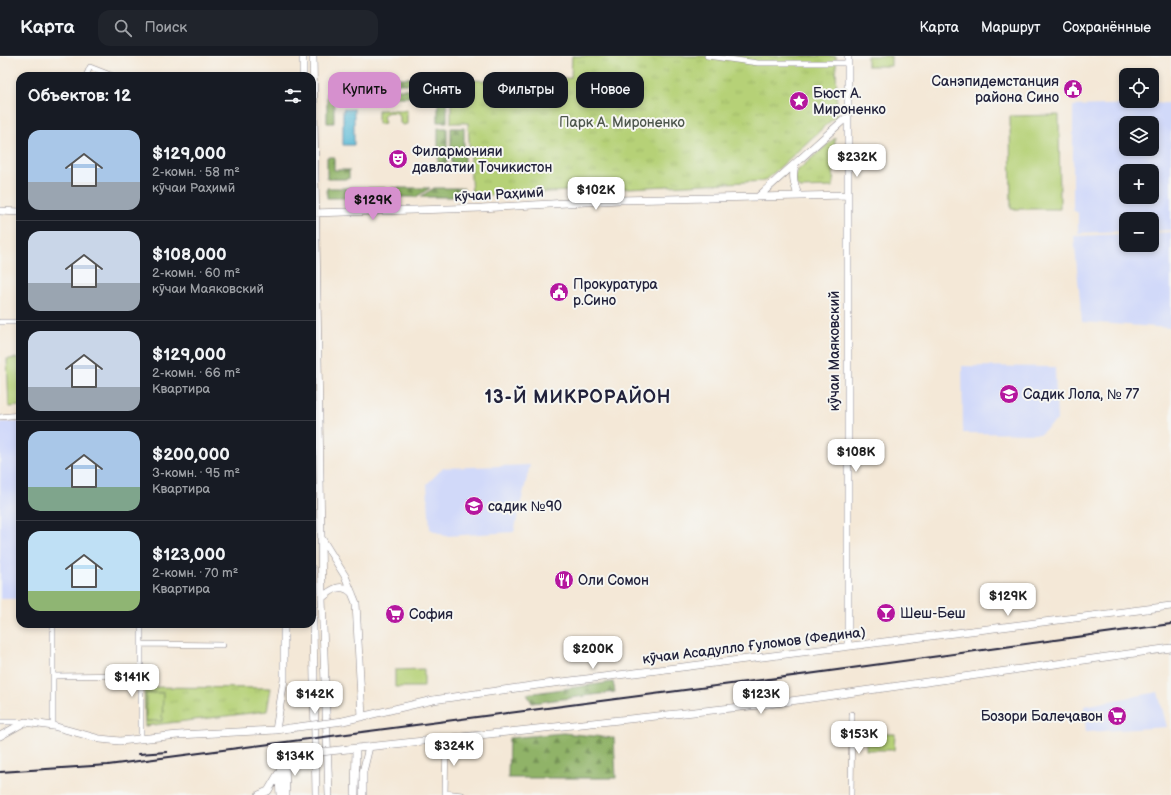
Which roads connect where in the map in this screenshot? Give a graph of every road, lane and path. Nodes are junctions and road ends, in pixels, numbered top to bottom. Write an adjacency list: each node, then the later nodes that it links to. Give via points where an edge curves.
1 (303, 56): 7 (street)
2 (313, 56): 8 (street)
3 (708, 56): 4 (street, via 758,63)
4 (848, 60): 9 (street, кӯчаи Маяковский)
5 (88, 72): 6 (street, via 90,67)
6 (103, 72)
7 (303, 72)
8 (313, 72)
9 (848, 116): 10 (street); 12 (street, кӯчаи Маяковский)
10 (795, 164): 11 (street, via 793,174); 13 (street)
11 (798, 195): 12 (street, кӯчаи Раҳимӣ); 13 (street, кӯчаи Раҳимӣ)
12 (848, 195): 32 (street, кӯчаи Маяковский)
13 (759, 196): 16 (street, кӯчаи Раҳимӣ, via 619,200 434,212)
14 (0, 212): 15 (street)
15 (16, 212)
16 (316, 213)
17 (316, 294): 22 (street)
18 (0, 322): 19 (street)
19 (16, 322)
20 (16, 415): 21 (street)
21 (0, 417)
22 (322, 539): 23 (street); 24 (street)
23 (353, 595): 24 (street, via 342,587 336,588); 37 (street, via 356,603)
24 (322, 598): 55 (street)
25 (1171, 606): 32 (street, кӯчаи Асадулло Ғуломов (Федина))
26 (53, 628): 34 (street)
27 (141, 628): 30 (street)
28 (284, 628): 41 (street, via 284,680)
29 (313, 628): 54 (street)
30 (141, 644): 31 (street); 35 (street)
31 (223, 645)
32 (848, 646): 37 (street, кӯчаи Асадулло Ғуломов (Федина), via 433,700)
33 (1171, 648): 44 (street, via 769,704)
34 (53, 676): 35 (street); 40 (street)
35 (141, 676): 43 (street)
36 (852, 714): 59 (street)
37 (362, 717): 41 (street, кӯчаи Асадулло Ғуломов (Федина), bridge)
38 (0, 722): 39 (street)
39 (25, 722): 40 (street); 42 (street)
40 (54, 726): 43 (street, via 100,739)
41 (276, 730): 43 (street)
42 (0, 736)
43 (141, 739)
44 (446, 739): 45 (street); 50 (street)
45 (369, 747): 46 (street); 57 (street, via 362,772)
46 (356, 749): 47 (street, bridge, via 294,755); 56 (street)
47 (285, 760): 48 (street); 53 (street)
48 (278, 774): 49 (street); 52 (street)
49 (271, 793): 51 (street)
50 (445, 794): 58 (street)
51 (258, 795)
52 (280, 795)
53 (286, 795)
54 (316, 795)
55 (329, 795)
56 (355, 795)
57 (363, 795)
58 (462, 795)
59 (850, 795)

